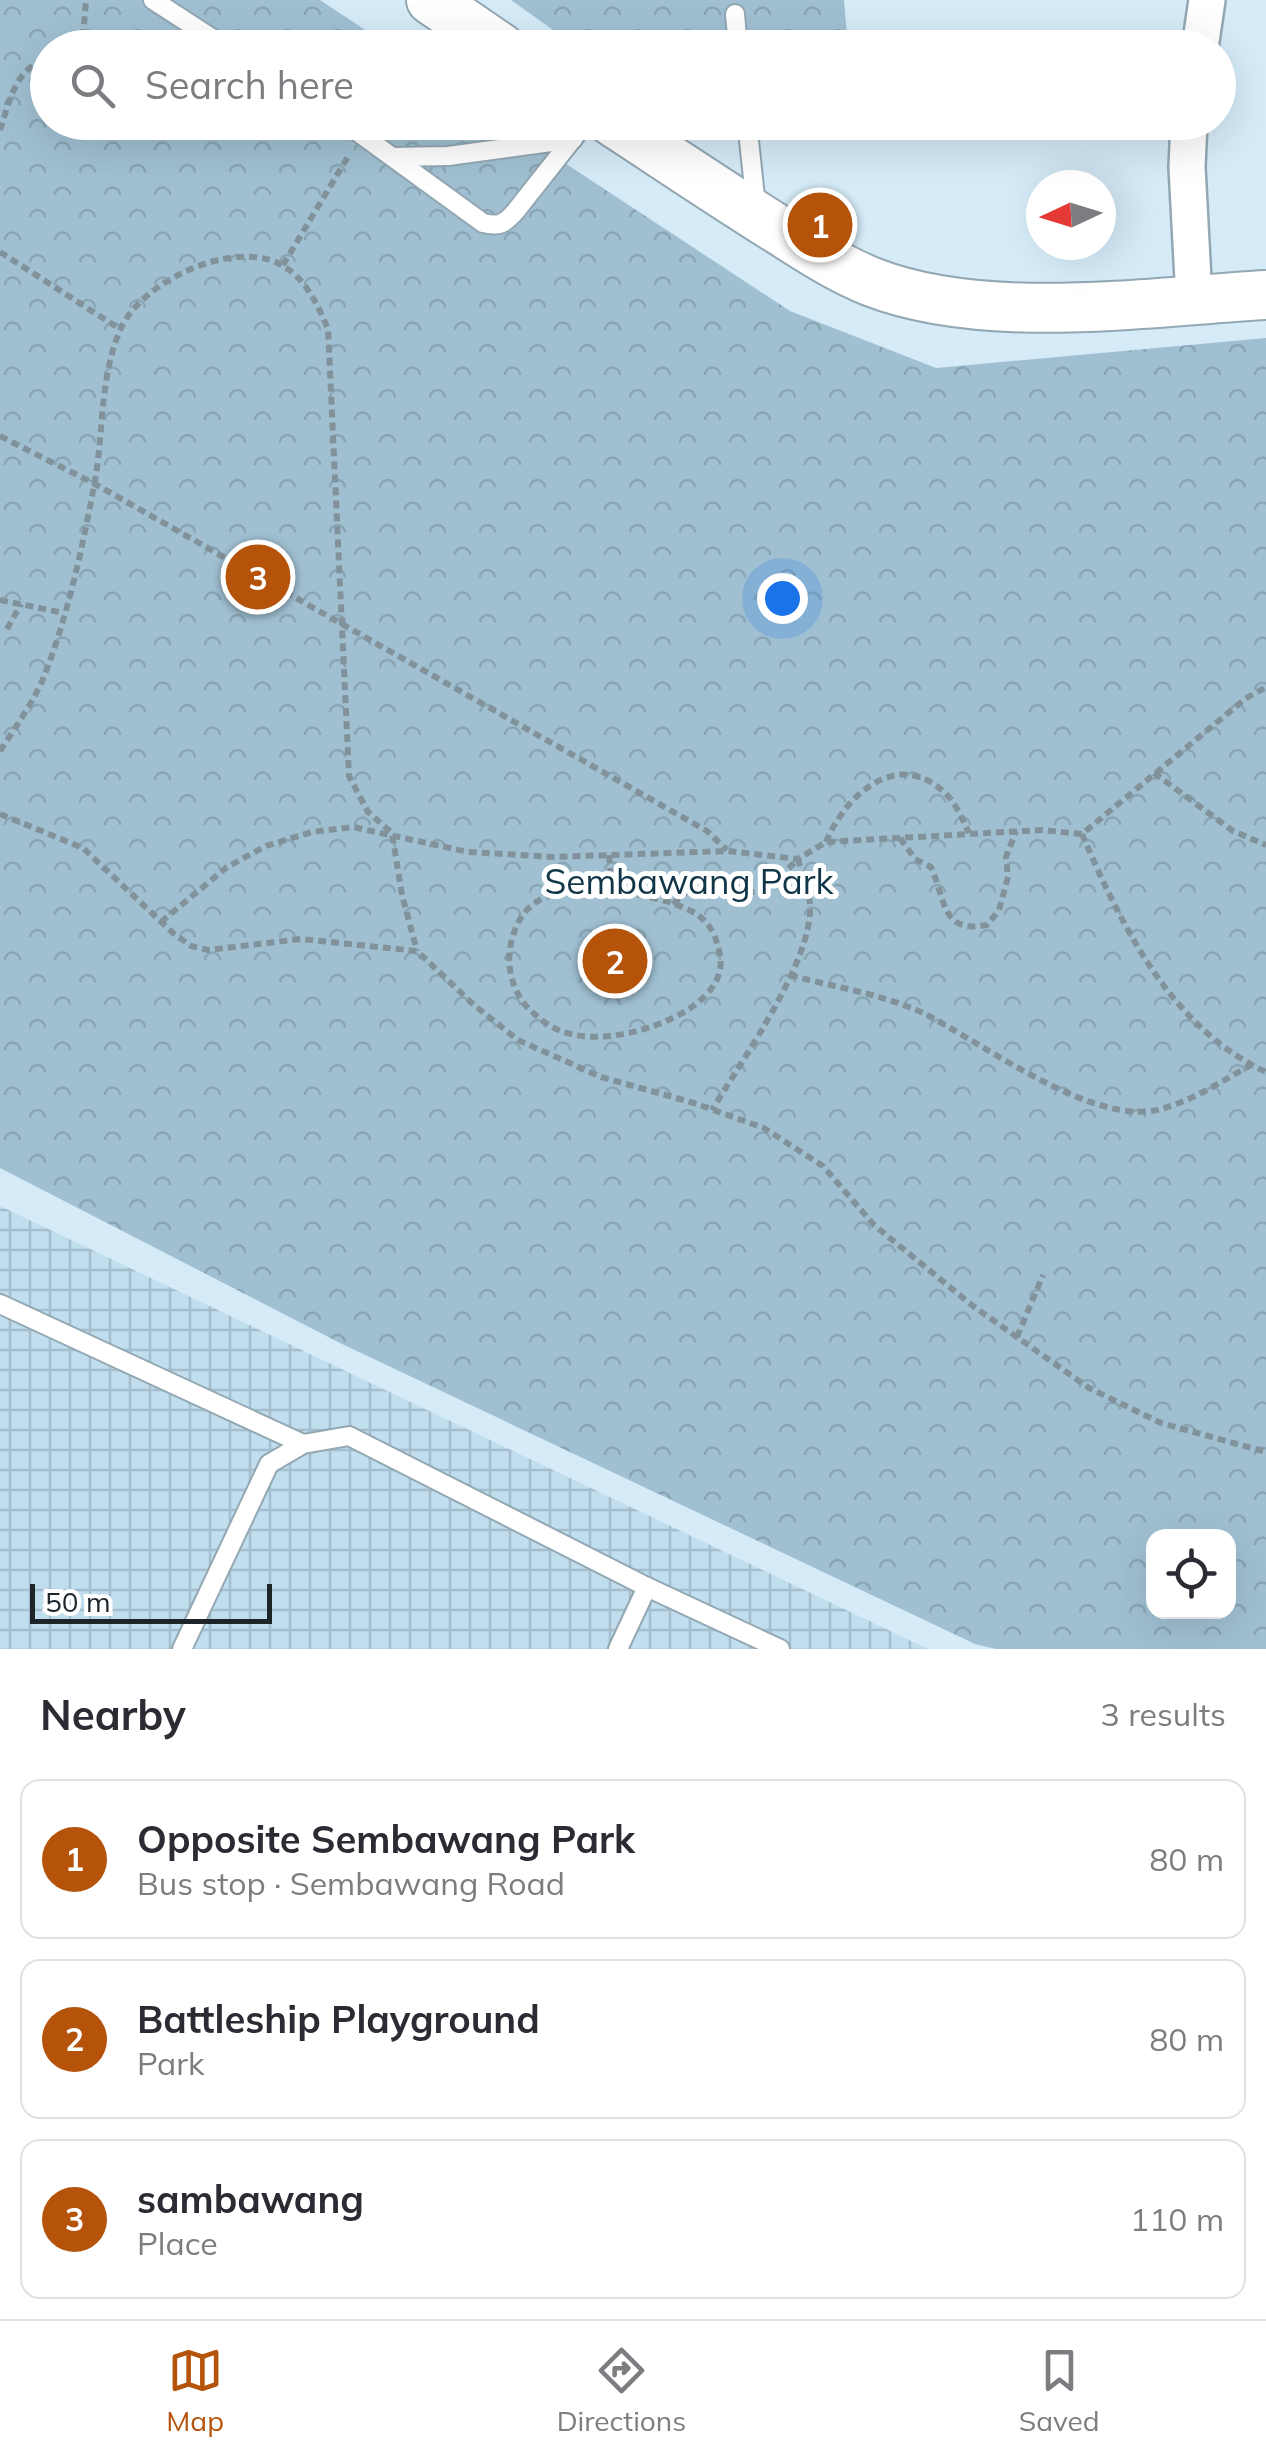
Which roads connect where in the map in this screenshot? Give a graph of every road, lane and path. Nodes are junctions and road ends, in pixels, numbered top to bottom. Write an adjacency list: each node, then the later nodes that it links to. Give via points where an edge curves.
1 (86, 0): 6 (path)
2 (153, 0): 7 (lane)
3 (430, 0): 8 (street)
4 (1207, 0): 10 (street)
5 (735, 14): 9 (lane)
6 (84, 30)
7 (199, 30)
8 (474, 30)
9 (736, 30)
10 (1203, 30)
11 (30, 67): 12 (path)
12 (0, 130)
13 (358, 140): 23 (path)
14 (370, 140): 20 (lane)
15 (541, 140): 20 (lane, via 448,156)
16 (584, 140): 20 (lane, via 496,226)
17 (610, 140): 21 (street)
18 (749, 140): 21 (lane)
19 (1185, 140): 25 (street)
20 (393, 157)
21 (758, 217): 25 (street, via 874,283 975,306)
22 (0, 252): 26 (path)
23 (283, 265): 26 (path, via 259,257 186,270 154,289); 32 (path, via 302,280 328,329)
24 (1266, 295): 25 (street)
25 (1194, 299)
26 (120, 329): 28 (path)
27 (0, 436): 28 (path)
28 (95, 484): 31 (path); 32 (path)
29 (0, 600): 30 (path)
30 (21, 604): 31 (path); 33 (path)
31 (64, 613): 35 (path, via 42,680)
32 (340, 624): 39 (path, via 349,776 368,812); 45 (path, via 707,831)
33 (7, 629)
34 (1266, 687): 36 (path)
35 (0, 751)
36 (1154, 774): 41 (path); 44 (path)
37 (0, 814): 50 (path, via 83,848)
38 (1016, 831): 40 (path); 41 (path); 42 (path, via 999,910 987,925 968,929 953,922 931,867 915,859)
39 (392, 833): 46 (path, via 468,852); 50 (path, via 353,827 266,846 226,868); 51 (path)
40 (969, 833): 42 (path); 43 (path, via 944,792 908,776 884,777 850,801)
41 (1082, 834): 53 (path, via 1142,956 1183,1008)
42 (900, 837): 43 (path)
43 (826, 842): 47 (path)
44 (1266, 845)
45 (728, 851): 46 (path); 47 (path)
46 (609, 855): 48 (path)
47 (798, 859): 49 (path, via 765,892 686,892); 52 (path, via 810,902 808,933)
48 (612, 890): 49 (path); 49 (path, via 559,892 535,900 520,916 510,976 519,998 552,1028 576,1036 644,1032 698,1002 713,986 720,951 697,913)
49 (673, 904)
50 (161, 922): 51 (path, via 191,946 208,950 301,939)
51 (417, 951): 55 (path, via 518,1040 601,1077)
52 (790, 975): 53 (path, via 908,1006 1090,1103 1128,1112 1158,1111 1194,1098); 55 (path)
53 (1251, 1065): 54 (path)
54 (1266, 1072)
55 (712, 1110): 58 (path, via 764,1128 823,1166 874,1225)
56 (1042, 1275): 58 (path)
57 (0, 1304): 59 (lane)
58 (1017, 1337): 60 (path, via 1090,1388 1161,1422)
59 (303, 1444): 61 (lane, via 349,1436); 62 (lane, via 269,1464)
60 (1266, 1452)
61 (646, 1587): 63 (lane); 64 (lane)
62 (182, 1649)
63 (618, 1649)
64 (780, 1649)

